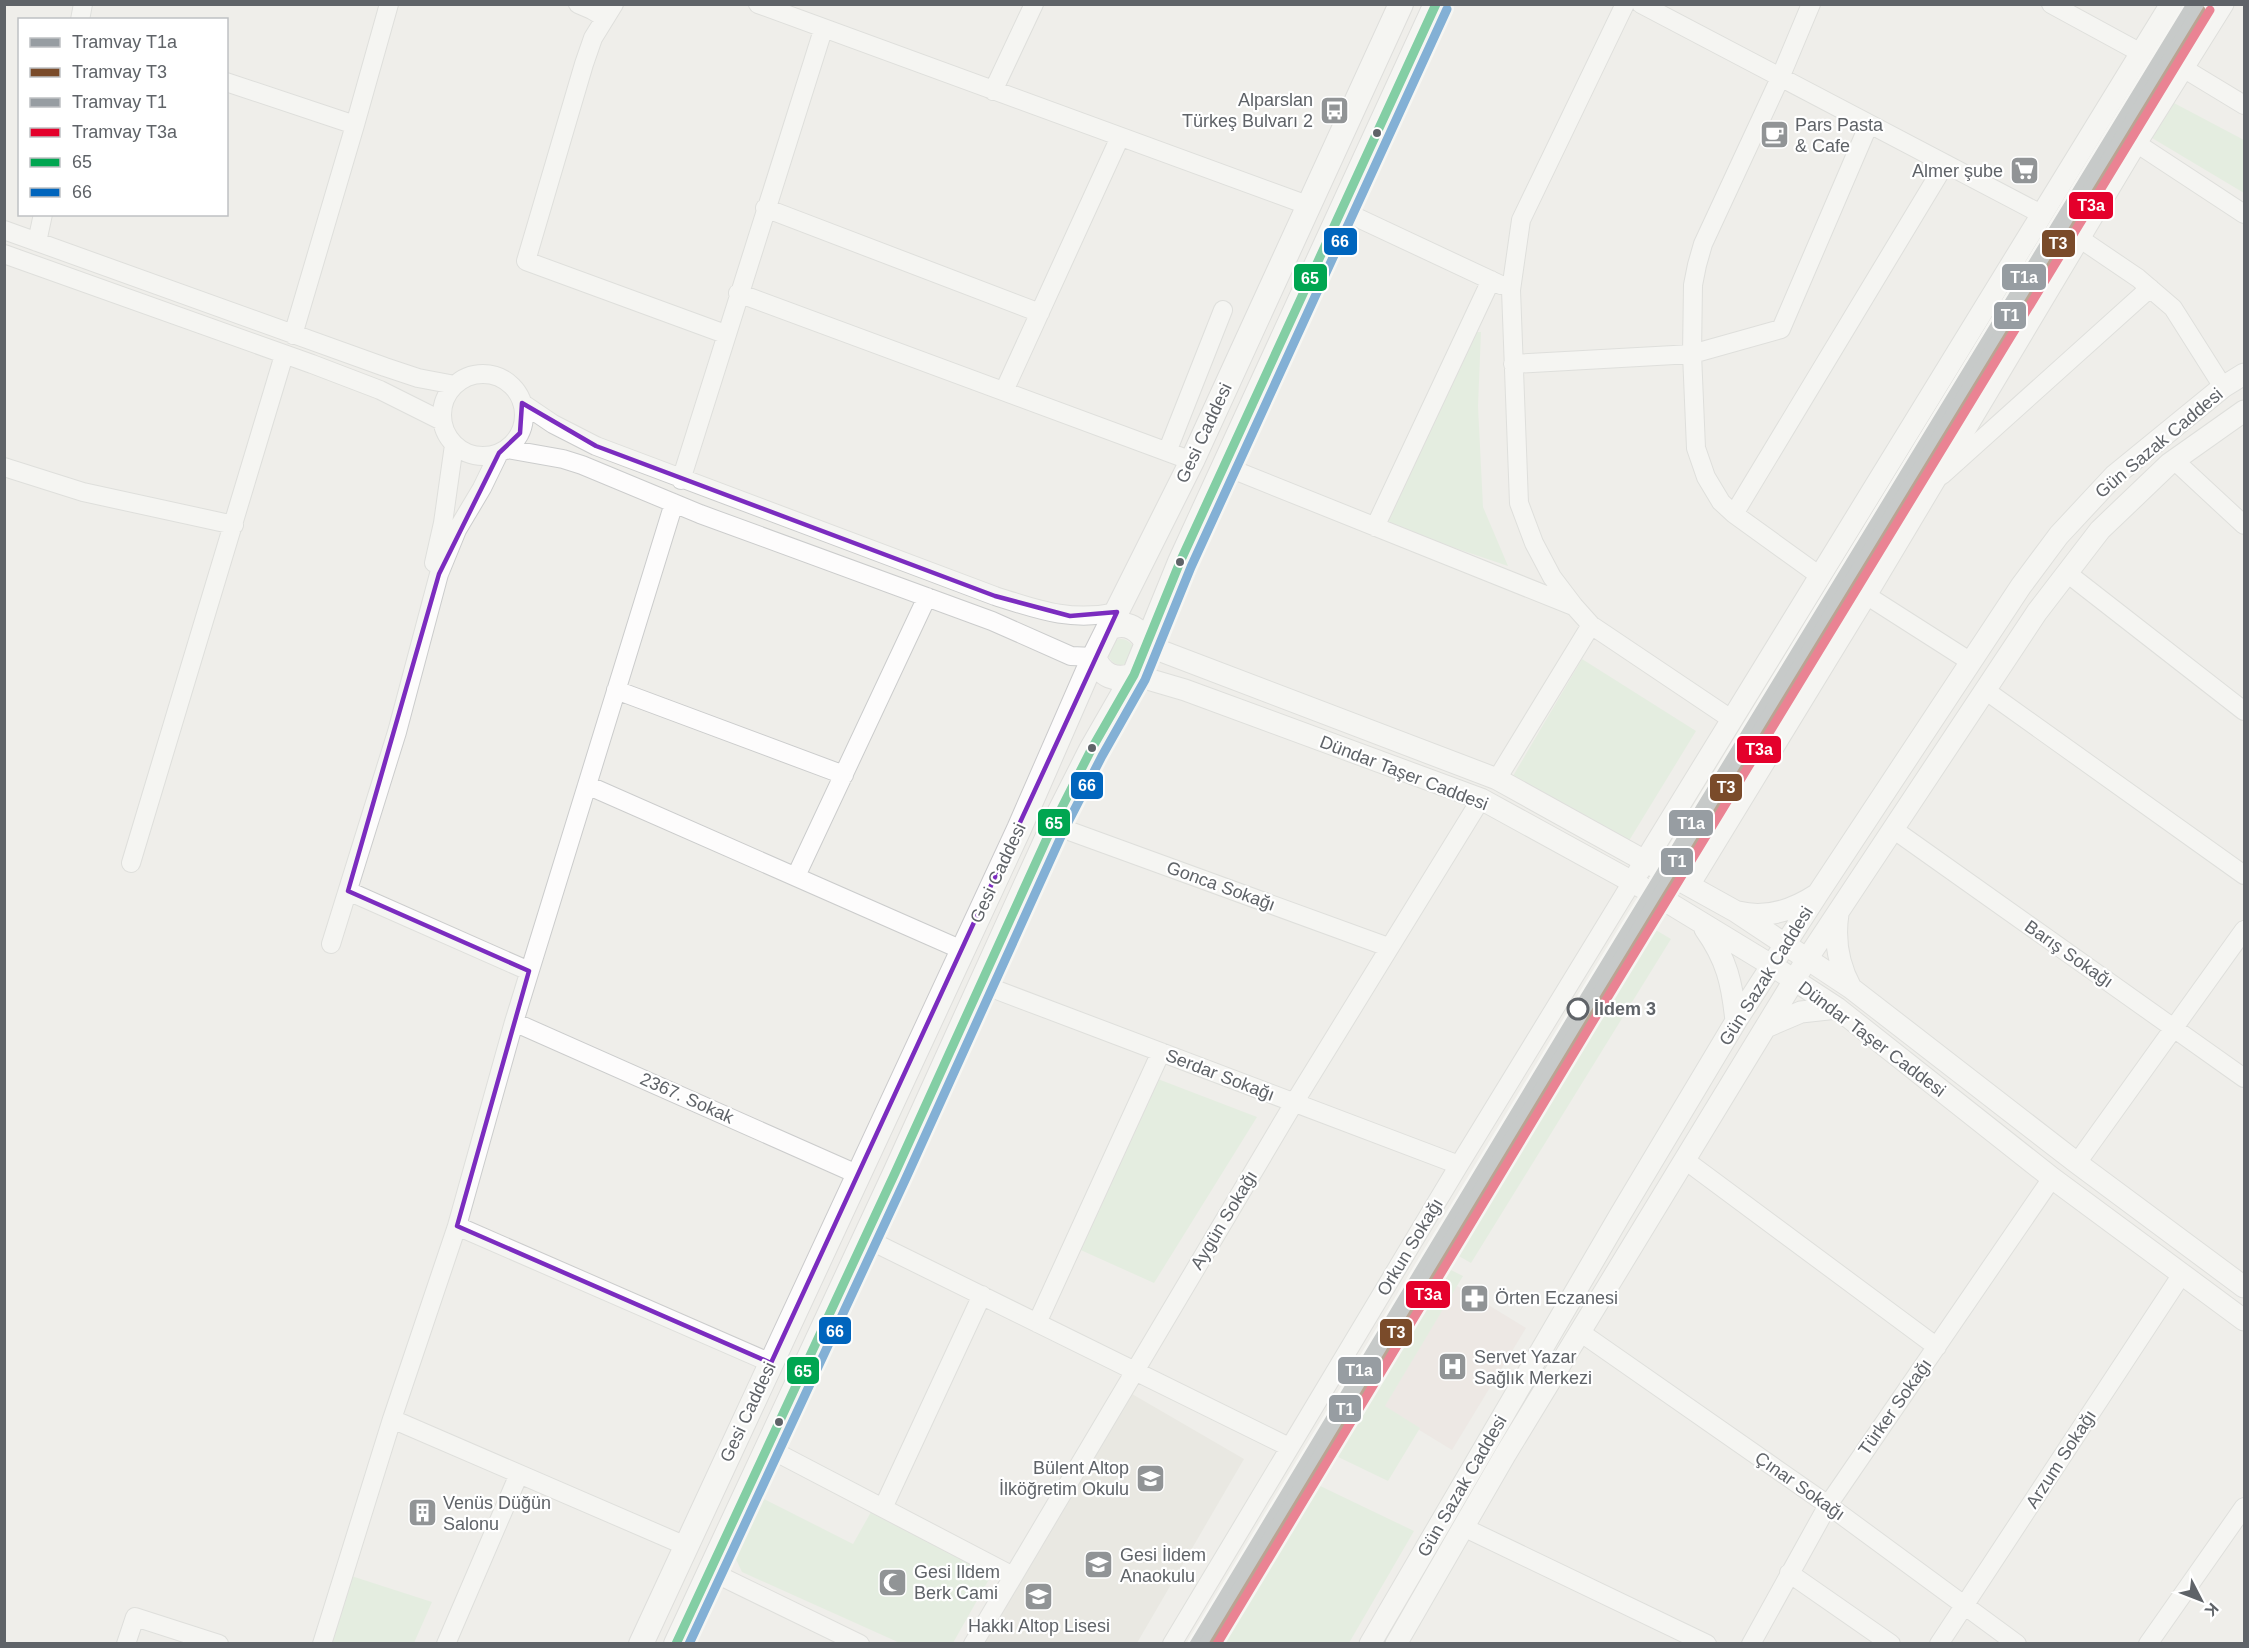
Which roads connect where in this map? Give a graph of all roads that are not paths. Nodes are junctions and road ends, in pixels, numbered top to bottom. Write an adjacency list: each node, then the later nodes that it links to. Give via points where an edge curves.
1 (389, 4): 22 (street)
2 (578, 4): 13 (street)
3 (758, 4): 14 (street)
4 (1034, 4): 19 (street)
5 (1401, 4): 26 (main road, Gesi Caddesi)
6 (1436, 4): 28 (main road, Gesi Caddesi)
7 (1625, 4): 38 (street, via 1521,220)
8 (1641, 4): 17 (street)
9 (1811, 4): 17 (street)
10 (2050, 4): 15 (street)
11 (2171, 4): 15 (street)
12 (2223, 4): 16 (street)
13 (610, 11): 42 (street, via 593,38 584,64 526,261)
14 (823, 30): 19 (street); 27 (street)
15 (2141, 53): 29 (street)
16 (2183, 68): 20 (street); 24 (street)
17 (1780, 78): 21 (street); 44 (street, via 1703,244 1693,285)
18 (228, 83): 22 (street)
19 (993, 91): 23 (street)
20 (2244, 105)
21 (1869, 124): 25 (street); 44 (street, via 1781,329)
22 (356, 125): 43 (street)
23 (1120, 137): 26 (street); 41 (street)
24 (2136, 143): 30 (street); 33 (street)
25 (1945, 164): 29 (street); 64 (street)
26 (1310, 206): 58 (main road, Gesi Caddesi)
27 (765, 208): 39 (street); 41 (street)
28 (1341, 210): 36 (street); 59 (main road, Gesi Caddesi)
29 (2041, 214): 69 (street)
30 (2244, 214)
31 (43, 216): 34 (street)
32 (4, 230): 34 (street)
33 (2079, 238): 37 (street); 62 (street)
34 (37, 242): 43 (street)
35 (4, 254): 45 (street)
36 (1491, 280): 38 (street); 67 (street)
37 (2150, 288): 49 (street, via 2173,308); 62 (street)
38 (1511, 290): 46 (street)
39 (738, 293): 42 (street); 50 (street)
40 (1223, 310): 56 (street)
41 (1040, 313): 50 (street)
42 (725, 334): 61 (street)
43 (293, 335): 48 (street, via 418,378)
44 (1692, 354): 46 (street); 64 (street, via 1700,463 1713,490)
45 (284, 355): 53 (street, via 380,390); 65 (street)
46 (1514, 364): 72 (street, via 1519,503 1546,566)
47 (2244, 374): 49 (street, Gün Sazak Caddesi)
48 (455, 385): 51 (street, via 474,375 495,376 512,386); 53 (street, via 444,403)
49 (2223, 387): 78 (street, Gün Sazak Caddesi, via 2114,476 2086,505 2040,560)
50 (1004, 391): 56 (street)
51 (522, 403): 55 (street, via 524,423 515,441); 61 (street, via 581,439)
52 (2244, 411): 57 (street, Gün Sazak Caddesi)
53 (442, 421): 54 (street)
54 (454, 445): 55 (street, via 479,456); 73 (street)
55 (503, 451): 63 (street, via 582,465); 73 (street, via 447,552)
56 (1167, 452): 58 (street)
57 (2174, 460): 66 (street); 68 (street, Gün Sazak Caddesi, via 2100,531)
58 (1192, 461): 74 (main road, Gesi Caddesi)
59 (1224, 466): 67 (street); 76 (main road, Gesi Caddesi, via 1180,562)
60 (4, 467): 65 (street, via 84,492)
61 (681, 480): 74 (street, via 995,597 1055,615 1101,615)
62 (1933, 483): 70 (street)
63 (674, 503): 71 (street); 80 (street)
64 (1734, 514): 69 (street)
65 (234, 525): 91 (street)
66 (2244, 525)
67 (1375, 527): 72 (street)
68 (2067, 573): 81 (street, Gün Sazak Caddesi); 82 (street)
69 (1820, 576): 83 (street)
70 (1866, 595): 78 (street); 95 (street)
71 (927, 597): 77 (street, via 1071,656); 84 (street)
72 (1574, 606): 75 (street)
73 (426, 618): 96 (street, via 397,732)
74 (1113, 620): 76 (main road, via 1132,627); 77 (main road, Gesi Caddesi)
75 (1592, 624): 83 (street); 85 (street)
76 (1148, 646): 79 (main road); 85 (street, Dündar Taşer Caddesi)
77 (1094, 657): 79 (main road, via 1110,677); 105 (main road, Gesi Caddesi)
78 (1971, 662): 97 (street, Gün Sazak Caddesi)
79 (1134, 675): 87 (street, Dündar Taşer Caddesi, via 1185,690); 88 (main road, Gesi Caddesi)
80 (616, 690): 84 (street); 86 (street)
81 (1985, 690): 89 (street, Gün Sazak Caddesi); 92 (street)
82 (2244, 711)
83 (1731, 719): 90 (street)
84 (844, 775): 93 (street)
85 (1497, 779): 90 (street, Dündar Taşer Caddesi)
86 (587, 785): 93 (street); 108 (street)
87 (1481, 799): 94 (street, Dündar Taşer Caddesi); 104 (street, Aygün Sokağı)
88 (1053, 825): 104 (street, Gonca Sokağı); 110 (main road, Gesi Caddesi)
89 (1893, 829): 99 (street, Gün Sazak Caddesi); 116 (street, Barış Sokağı)
90 (1646, 860): 94 (street); 95 (street, Dündar Taşer Caddesi)
91 (130, 863)
92 (2244, 875)
93 (796, 876): 105 (street)
94 (1632, 882): 100 (street, Dündar Taşer Caddesi); 122 (street, Orkun Sokağı)
95 (1689, 885): 98 (street, Dündar Taşer Caddesi)
96 (348, 891): 102 (street); 108 (street)
97 (1817, 895): 98 (street, via 1777,912 1756,915); 103 (street, Gün Sazak Caddesi)
98 (1735, 911): 103 (street, Dündar Taşer Caddesi)
99 (1838, 911): 106 (street, Gün Sazak Caddesi); 111 (street, via 1838,953)
100 (1701, 923): 107 (street, Dündar Taşer Caddesi); 113 (street, via 1718,948 1730,978)
101 (2244, 930): 116 (street)
102 (331, 944)
103 (1785, 945): 106 (street, Dündar Taşer Caddesi); 107 (street, Gün Sazak Caddesi)
104 (1388, 947): 119 (street, Aygün Sokağı)
105 (962, 950): 123 (main road, Gesi Caddesi)
106 (1807, 959): 109 (street, Gün Sazak Caddesi); 111 (street, Dündar Taşer Caddesi)
107 (1772, 965): 109 (street, Dündar Taşer Caddesi); 113 (street, Gün Sazak Caddesi)
108 (530, 971): 114 (street)
109 (1794, 980): 112 (street, Dündar Taşer Caddesi); 115 (street, Gün Sazak Caddesi)
110 (981, 984): 117 (street, Serdar Sokağı); 126 (main road, Gesi Caddesi)
111 (1851, 988): 121 (street, Dündar Taşer Caddesi)
112 (1837, 1008): 115 (street, via 1801,1012); 124 (street, Dündar Taşer Caddesi)
113 (1736, 1021): 158 (street, Gün Sazak Caddesi)
114 (514, 1022): 123 (street, 2367. Sokak); 125 (street)
115 (1766, 1028): 120 (street, Gün Sazak Caddesi)
116 (2174, 1028): 118 (street, Barış Sokağı); 121 (street)
117 (1161, 1052): 119 (street, Serdar Sokağı); 131 (street)
118 (2244, 1078)
119 (1294, 1103): 122 (street, Serdar Sokağı); 135 (street, Aygün Sokağı)
120 (1685, 1160): 132 (street, Gün Sazak Caddesi); 133 (street)
121 (2077, 1163): 128 (street, Dündar Taşer Caddesi)
122 (1459, 1165): 137 (street, Orkun Sokağı)
123 (859, 1175): 134 (main road, Gesi Caddesi)
124 (2052, 1178): 127 (street, Dündar Taşer Caddesi); 133 (street, Türker Sokağı)
125 (457, 1226): 134 (street); 136 (street)
126 (865, 1238): 129 (street); 138 (main road, Gesi Caddesi)
127 (2182, 1274): 130 (street, Dündar Taşer Caddesi); 148 (street, Arzum Sokağı)
128 (2244, 1287)
129 (982, 1295): 131 (street); 142 (street)
130 (2244, 1320)
131 (1037, 1323): 135 (street)
132 (1580, 1332): 140 (street, Çınar Sokağı); 143 (street, Gün Sazak Caddesi)
133 (1937, 1347): 140 (street, Türker Sokağı)
134 (771, 1363): 144 (main road, Gesi Caddesi)
135 (1135, 1371): 137 (street); 147 (street, Aygün Sokağı)
136 (392, 1419): 139 (street); 151 (street)
137 (1289, 1447): 157 (street, Orkun Sokağı)
138 (768, 1448): 142 (street); 145 (main road, Gesi Caddesi)
139 (519, 1474): 144 (street); 152 (street)
140 (1827, 1505): 146 (street, Türker Sokağı); 148 (street, Çınar Sokağı)
141 (2244, 1507): 165 (street)
142 (883, 1508): 147 (street)
143 (1463, 1527): 159 (street, Gün Sazak Caddesi); 160 (street)
144 (686, 1546): 153 (main road, Gesi Caddesi)
145 (710, 1572): 154 (main road, Gesi Caddesi); 155 (street)
146 (1789, 1573): 161 (street, Türker Sokağı); 162 (street)
147 (1013, 1576): 156 (street, Aygün Sokağı)
148 (1964, 1605): 163 (street, Arzum Sokağı); 164 (street, Çınar Sokağı)
149 (126, 1644): 150 (street, via 135,1617)
150 (219, 1644)
151 (322, 1644)
152 (446, 1644)
153 (641, 1644)
154 (676, 1644)
155 (860, 1644)
156 (973, 1644)
157 (1172, 1644)
158 (1370, 1644)
159 (1396, 1644)
160 (1707, 1644)
161 (1751, 1644)
162 (1891, 1644)
163 (1939, 1644)
164 (2017, 1644)
165 (2148, 1644)

